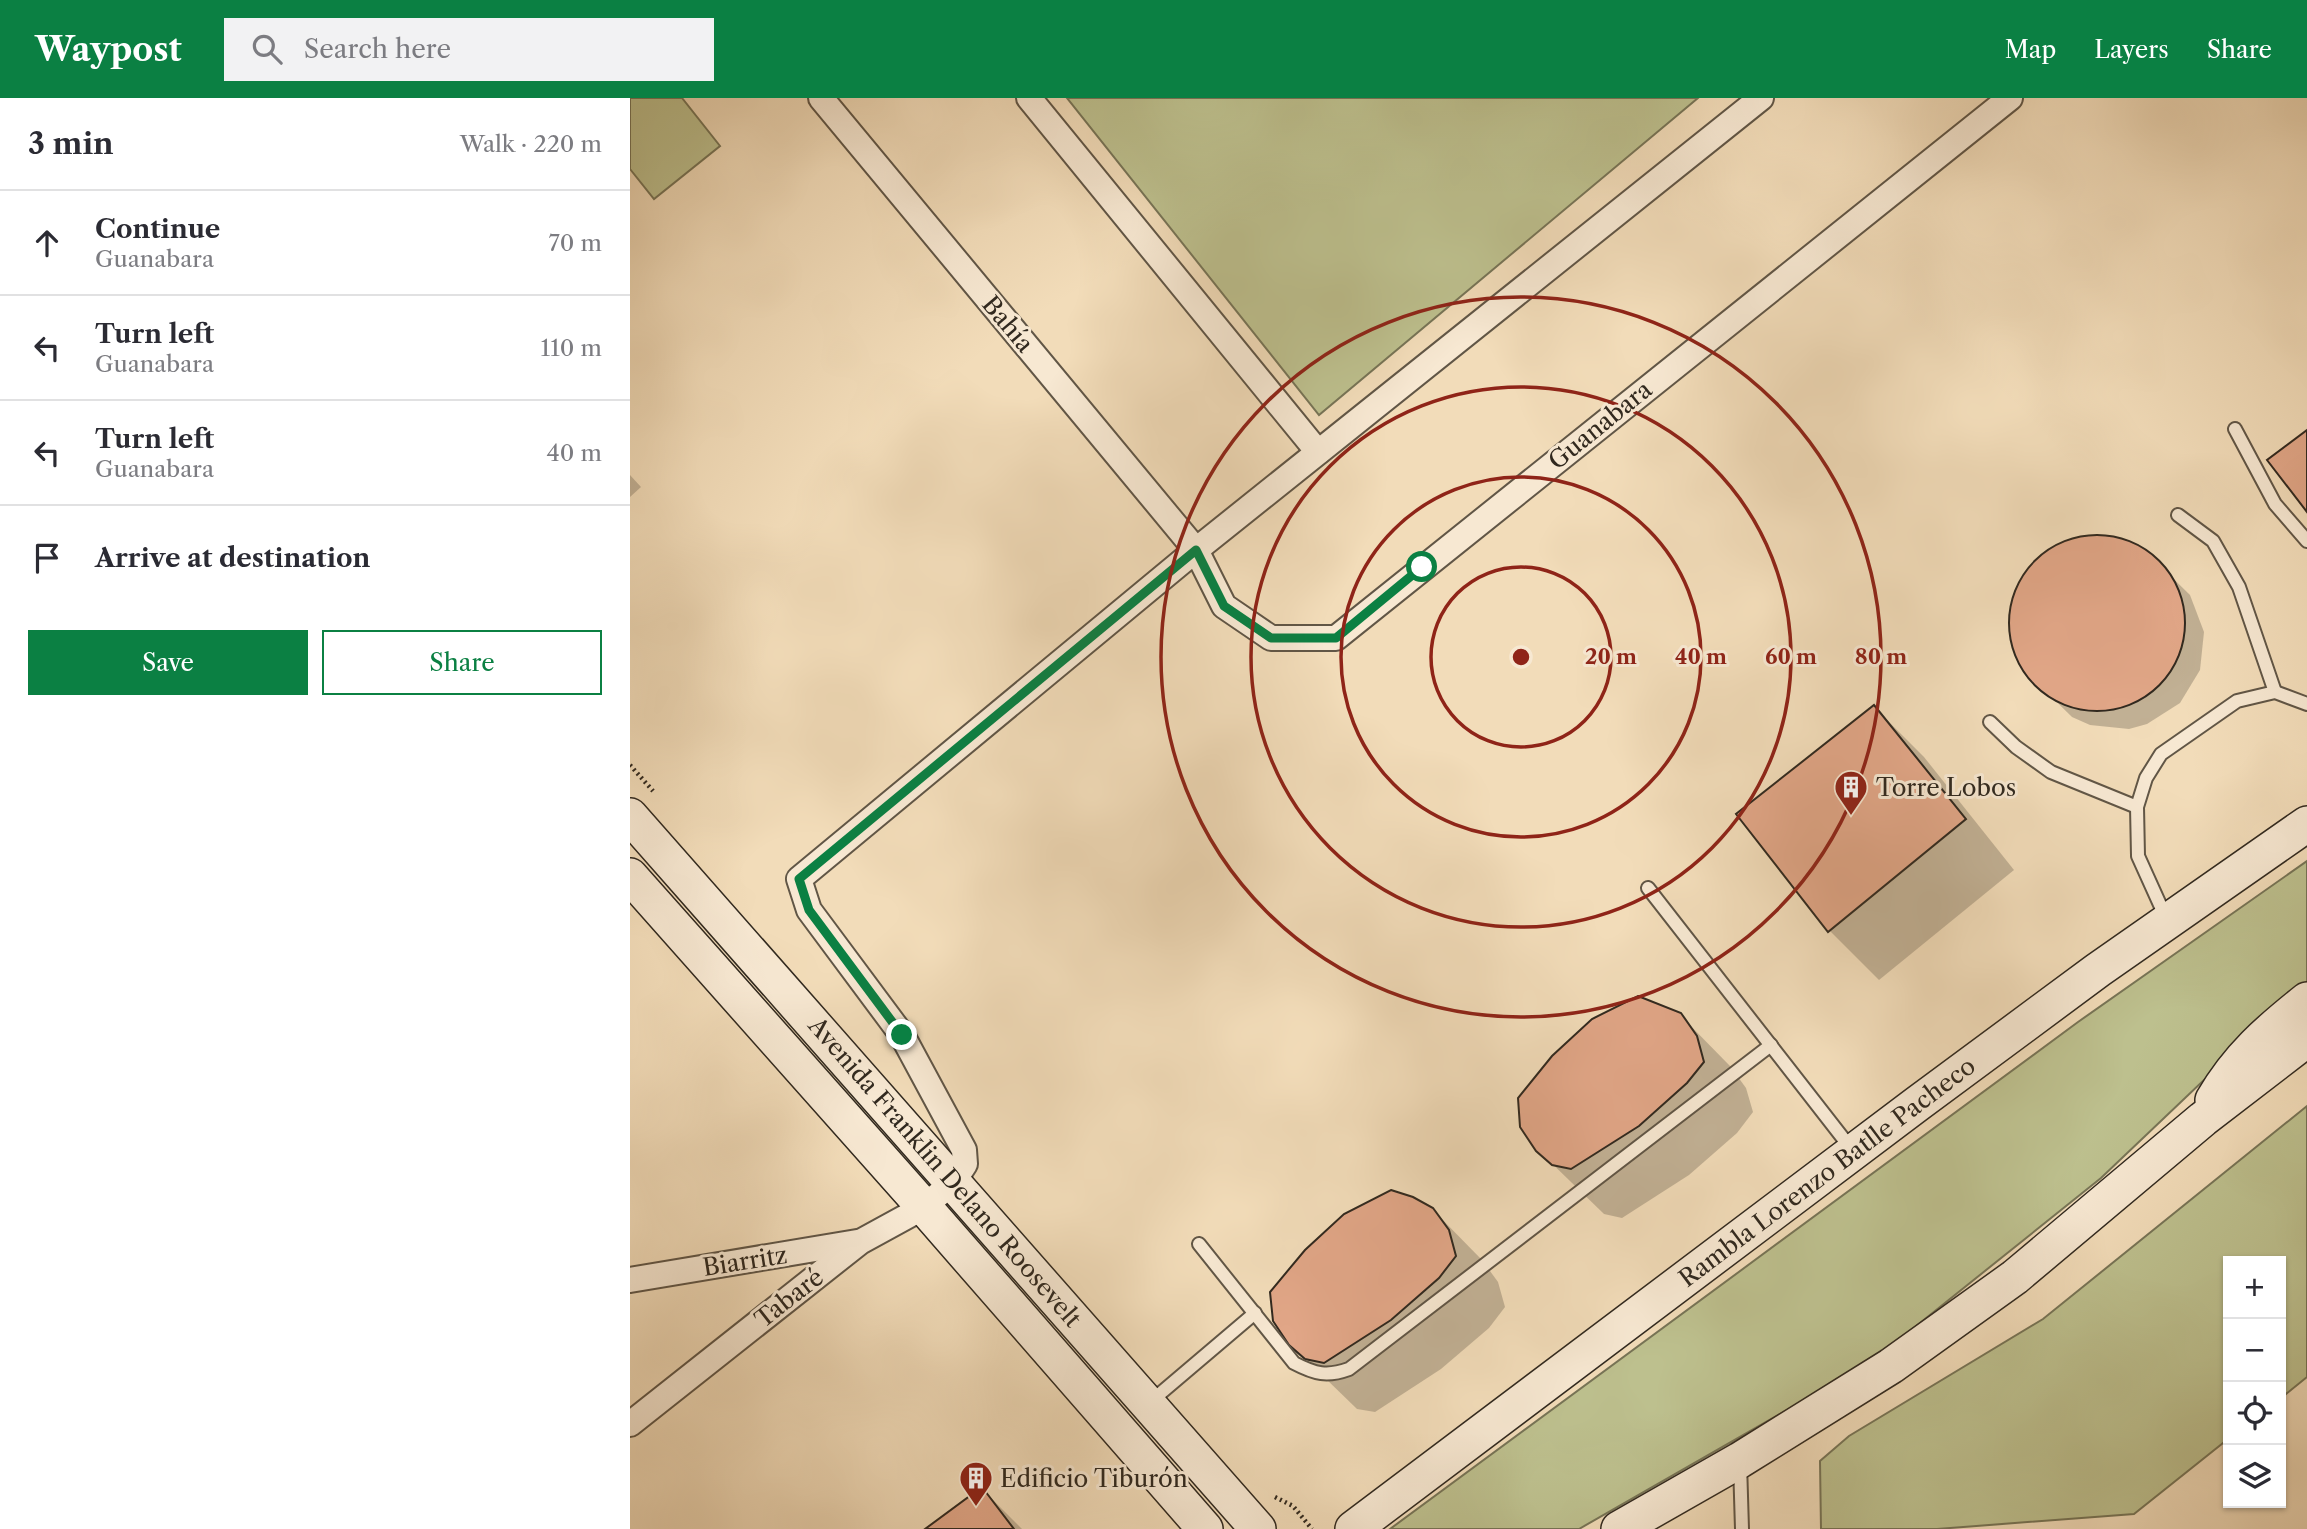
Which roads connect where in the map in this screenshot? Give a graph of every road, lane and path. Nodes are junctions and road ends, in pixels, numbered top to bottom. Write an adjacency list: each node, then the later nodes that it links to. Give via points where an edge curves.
1 (821, 98): 9 (street, Bahía)
2 (1029, 98): 6 (street)
3 (1761, 98): 6 (street)
4 (2010, 98): 9 (street, Guanabara, via 1336,638 1271,638 1224,606)
5 (2235, 429): 8 (lane, via 2274,504)
6 (1318, 452): 9 (street)
7 (2178, 515): 10 (lane, via 2213,541 2239,587)
8 (2307, 541)
9 (1196, 550): 25 (street, via 799,879 809,910 902,1035 964,1150 965,1164)
10 (2275, 692): 11 (lane); 13 (lane, via 2237,701 2161,754 2146,778)
11 (2307, 704)
12 (1990, 722): 13 (lane, via 2050,772)
13 (2137, 807): 19 (lane, via 2138,856)
14 (630, 816): 16 (main road, Avenida Franklin Delano Roosevelt)
15 (2300, 831): 19 (main road, Rambla Lorenzo Batlle Pacheco)
16 (667, 858): 17 (street); 25 (main road, Avenida Franklin Delano Roosevelt)
17 (632, 881): 26 (main road, Avenida Franklin Delano Roosevelt)
18 (1648, 888): 22 (lane)
19 (2168, 921): 24 (main road, Rambla Lorenzo Batlle Pacheco)
20 (2307, 1000): 23 (main road, via 2257,1039 2231,1069)
21 (2307, 1039): 23 (main road)
22 (1771, 1045): 24 (lane); 30 (lane, via 1349,1369 1331,1376 1294,1363)
23 (2203, 1119): 33 (main road, via 2015,1278 1891,1366)
24 (1853, 1151): 36 (main road, Rambla Lorenzo Batlle Pacheco)
25 (954, 1181): 26 (street, Tabaré); 31 (main road, Avenida Franklin Delano Roosevelt)
26 (925, 1207): 27 (street, Tabaré); 34 (main road, Avenida Franklin Delano Roosevelt)
27 (860, 1241): 29 (street, Biarritz); 32 (street, Tabaré)
28 (1199, 1244): 30 (lane)
29 (630, 1280)
30 (1255, 1313): 31 (lane)
31 (1149, 1403): 35 (main road, Avenida Franklin Delano Roosevelt)
32 (630, 1424)
33 (1740, 1460): 37 (main road); 38 (lane)
34 (1205, 1529)
35 (1258, 1529)
36 (1353, 1529)
37 (1619, 1529)
38 (1742, 1529)

